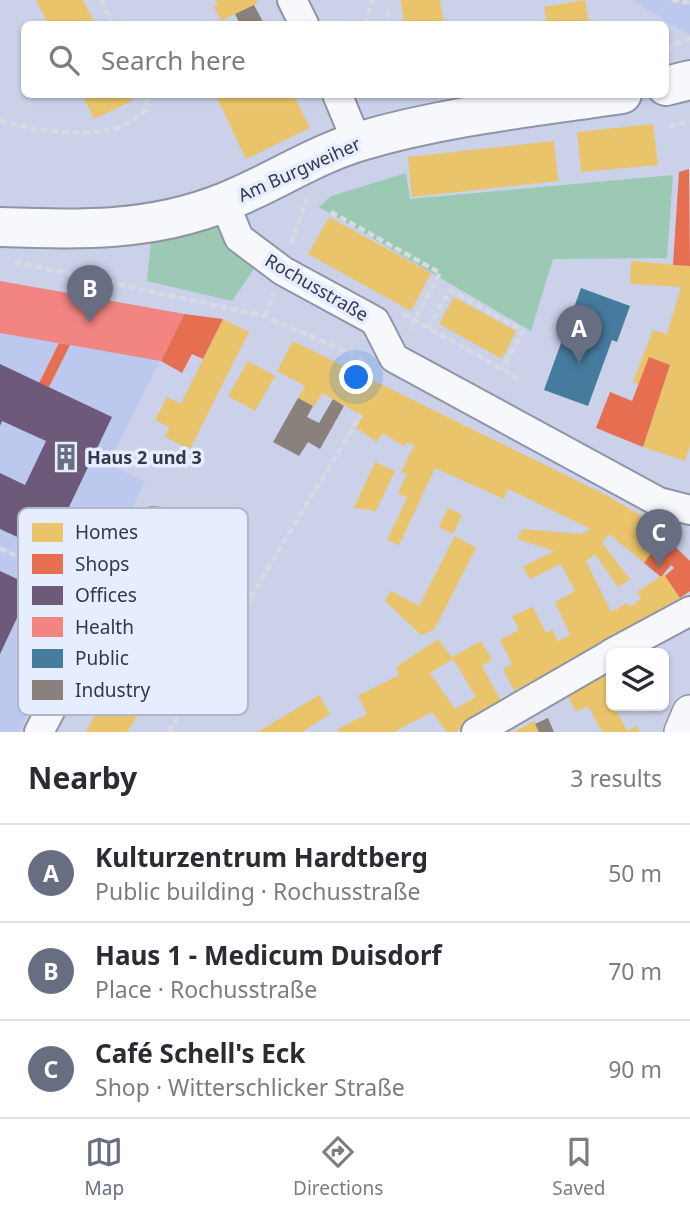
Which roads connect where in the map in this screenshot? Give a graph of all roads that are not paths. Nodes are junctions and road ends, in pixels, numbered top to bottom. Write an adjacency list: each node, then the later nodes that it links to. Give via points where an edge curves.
1 (292, 0): 2 (street)
2 (302, 21)
3 (690, 80): 4 (main road)
4 (669, 85)
5 (339, 98): 7 (street)
6 (595, 98): 7 (main road, Am Burgweiher)
7 (357, 142): 8 (main road, Am Burgweiher)
8 (225, 202): 9 (main road, via 161,221 88,231); 10 (street, Rochusstraße, via 239,238 283,271 375,321 381,360 659,502)
9 (0, 227)
10 (690, 510)
11 (690, 611): 12 (street)
12 (621, 648)
13 (606, 657): 17 (street)
14 (690, 713): 18 (street)
15 (48, 715): 16 (street)
16 (39, 732)
17 (477, 732)
18 (682, 732)

